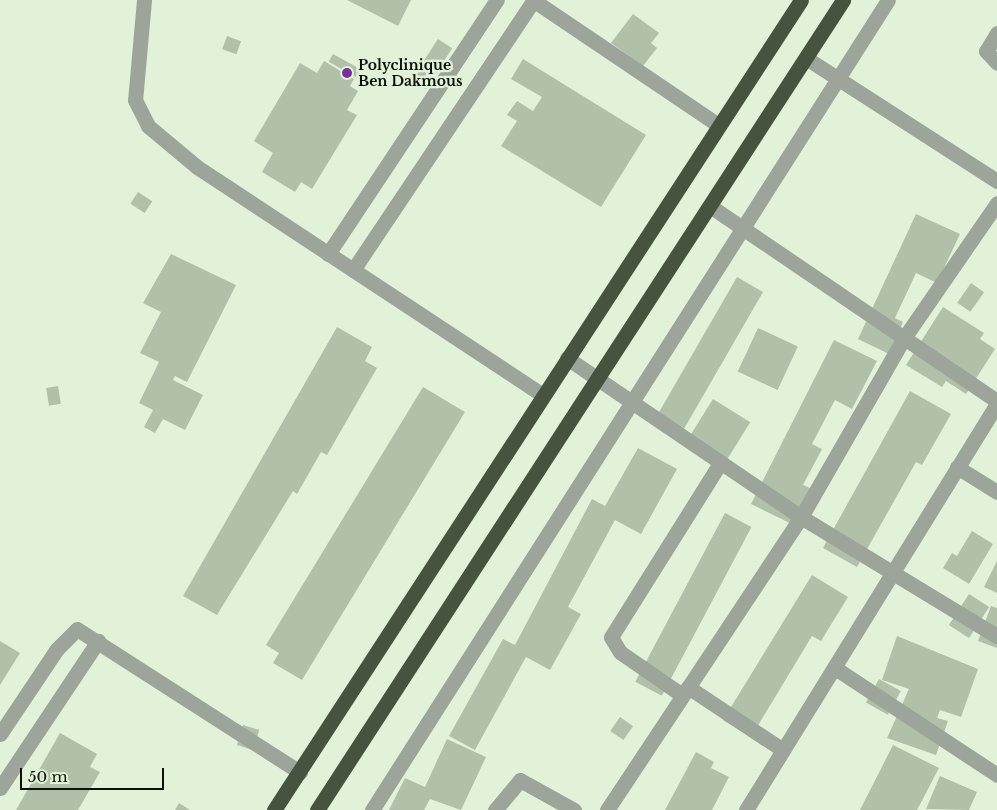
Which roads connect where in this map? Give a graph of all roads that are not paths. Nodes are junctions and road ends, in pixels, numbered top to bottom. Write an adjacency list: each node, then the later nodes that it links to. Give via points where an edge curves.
1 (144, 0): 16 (street, via 134,100 141,118 197,167)
2 (497, 0): 16 (street)
3 (533, 0): 11 (street); 17 (street)
4 (800, 0): 11 (highway)
5 (843, 0): 8 (highway)
6 (888, 0): 10 (street)
7 (997, 33): 9 (street, via 986,51)
8 (806, 58): 10 (street); 14 (highway)
9 (997, 63)
10 (836, 79): 12 (street); 15 (street)
11 (718, 125): 19 (highway)
12 (997, 181)
13 (997, 203): 18 (street)
14 (710, 206): 15 (street); 20 (highway)
15 (741, 228): 18 (street); 22 (street)
16 (328, 254): 17 (street)
17 (353, 270): 21 (street)
18 (904, 338): 23 (street); 27 (street)
19 (567, 358): 20 (street); 21 (highway)
20 (596, 381): 22 (street); 40 (highway)
21 (543, 395): 35 (highway)
22 (629, 403): 24 (street); 41 (street)
23 (997, 403): 25 (street)
24 (720, 463): 27 (street); 32 (street, via 611,637 620,652)
25 (957, 467): 26 (street); 28 (street)
26 (997, 492)
27 (801, 517): 28 (street); 32 (street)
28 (892, 571): 29 (street); 31 (street)
29 (997, 636)
30 (98, 641): 33 (street, via 82,630 71,631); 35 (street); 37 (street)
31 (836, 668): 34 (street); 36 (street)
32 (685, 691): 34 (street); 44 (street)
33 (0, 734)
34 (783, 750): 38 (street)
35 (300, 772): 39 (highway)
36 (997, 775)
37 (0, 788)
38 (749, 809)
39 (274, 810)
40 (317, 810)
41 (372, 810)
42 (495, 810): 43 (street, via 520,780)
43 (574, 810)
44 (607, 810)

